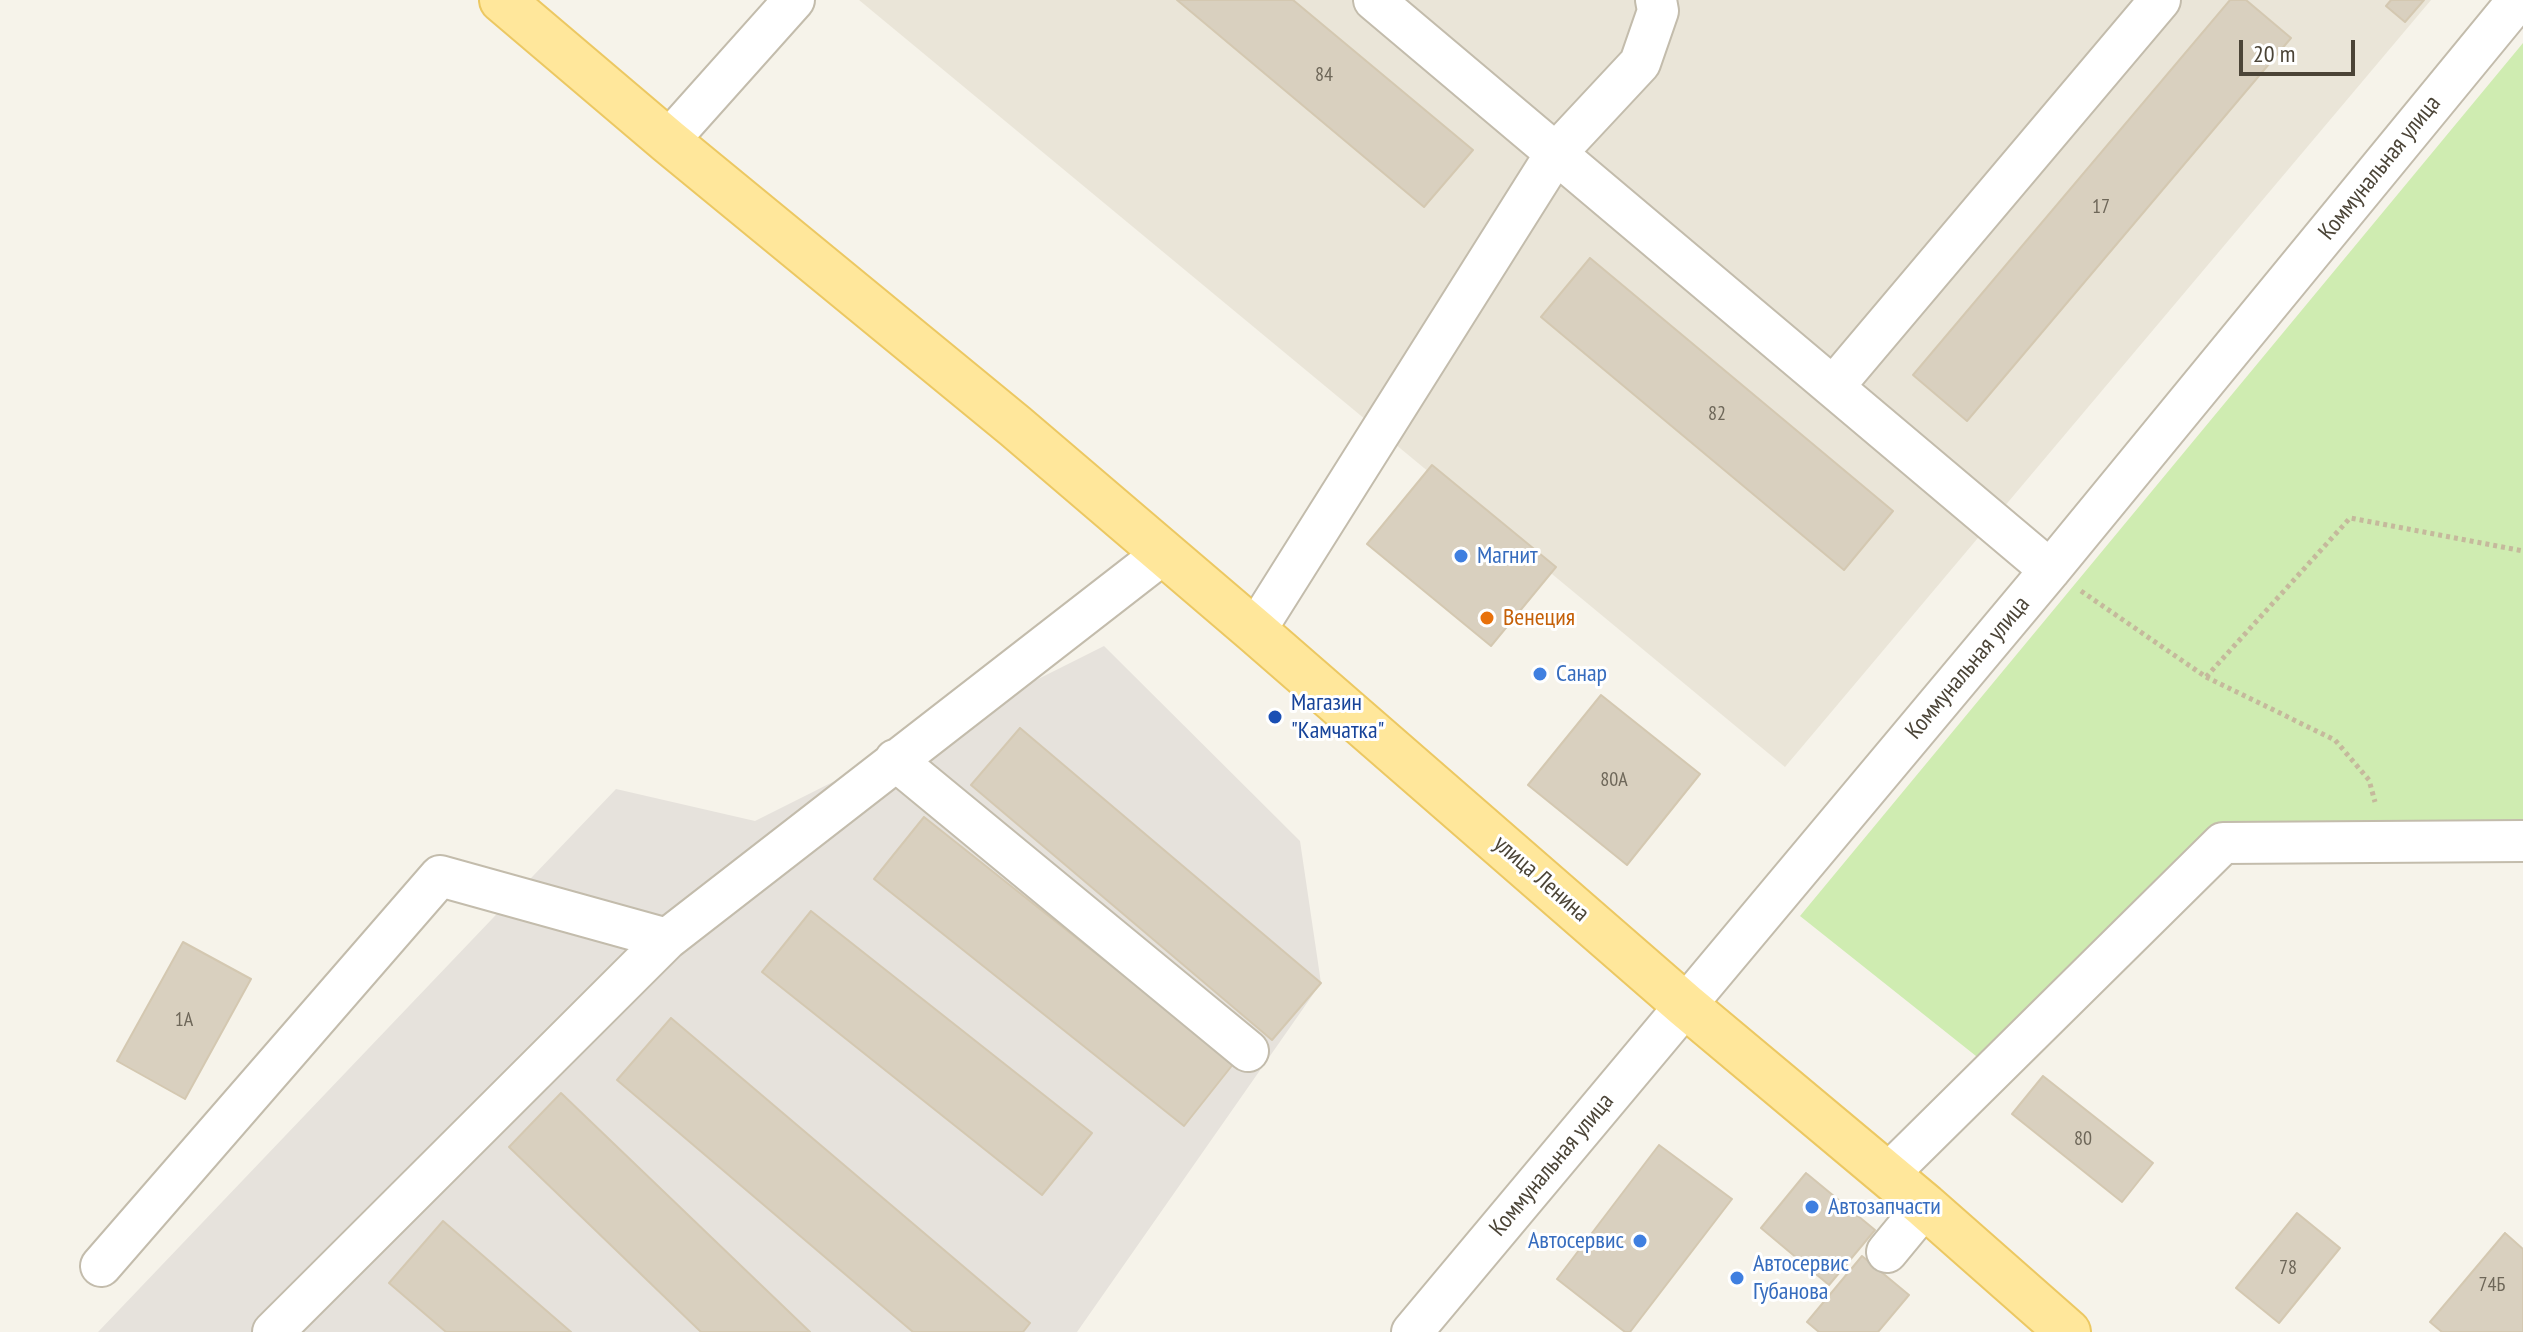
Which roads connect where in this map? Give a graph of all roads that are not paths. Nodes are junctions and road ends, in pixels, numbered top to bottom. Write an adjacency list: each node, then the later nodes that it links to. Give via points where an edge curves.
1 (502, 0): 7 (main road, улица Ленина)
2 (794, 0): 7 (street)
3 (1374, 0): 8 (street)
4 (1656, 0): 8 (street, via 1658,11 1640,63)
5 (2160, 0): 9 (street)
6 (2518, 0): 11 (street, Коммунальная улица)
7 (668, 141): 10 (main road, улица Ленина)
8 (1556, 153): 9 (street); 12 (street)
9 (1834, 386): 11 (street)
10 (1164, 553): 12 (main road, улица Ленина); 13 (street)
11 (2050, 570): 16 (street, Коммунальная улица)
12 (1255, 631): 16 (main road, улица Ленина)
13 (895, 760): 15 (street); 17 (street)
14 (2523, 841): 18 (street, via 2223,843)
15 (667, 939): 21 (street, via 440,876); 22 (street)
16 (1686, 1006): 18 (main road, улица Ленина); 23 (street, Коммунальная улица)
17 (1248, 1051)
18 (1888, 1174): 19 (main road, улица Ленина)
19 (1925, 1206): 20 (street); 24 (main road, улица Ленина)
20 (1887, 1252)
21 (101, 1266)
22 (273, 1332)
23 (1412, 1332)
24 (2068, 1332)

